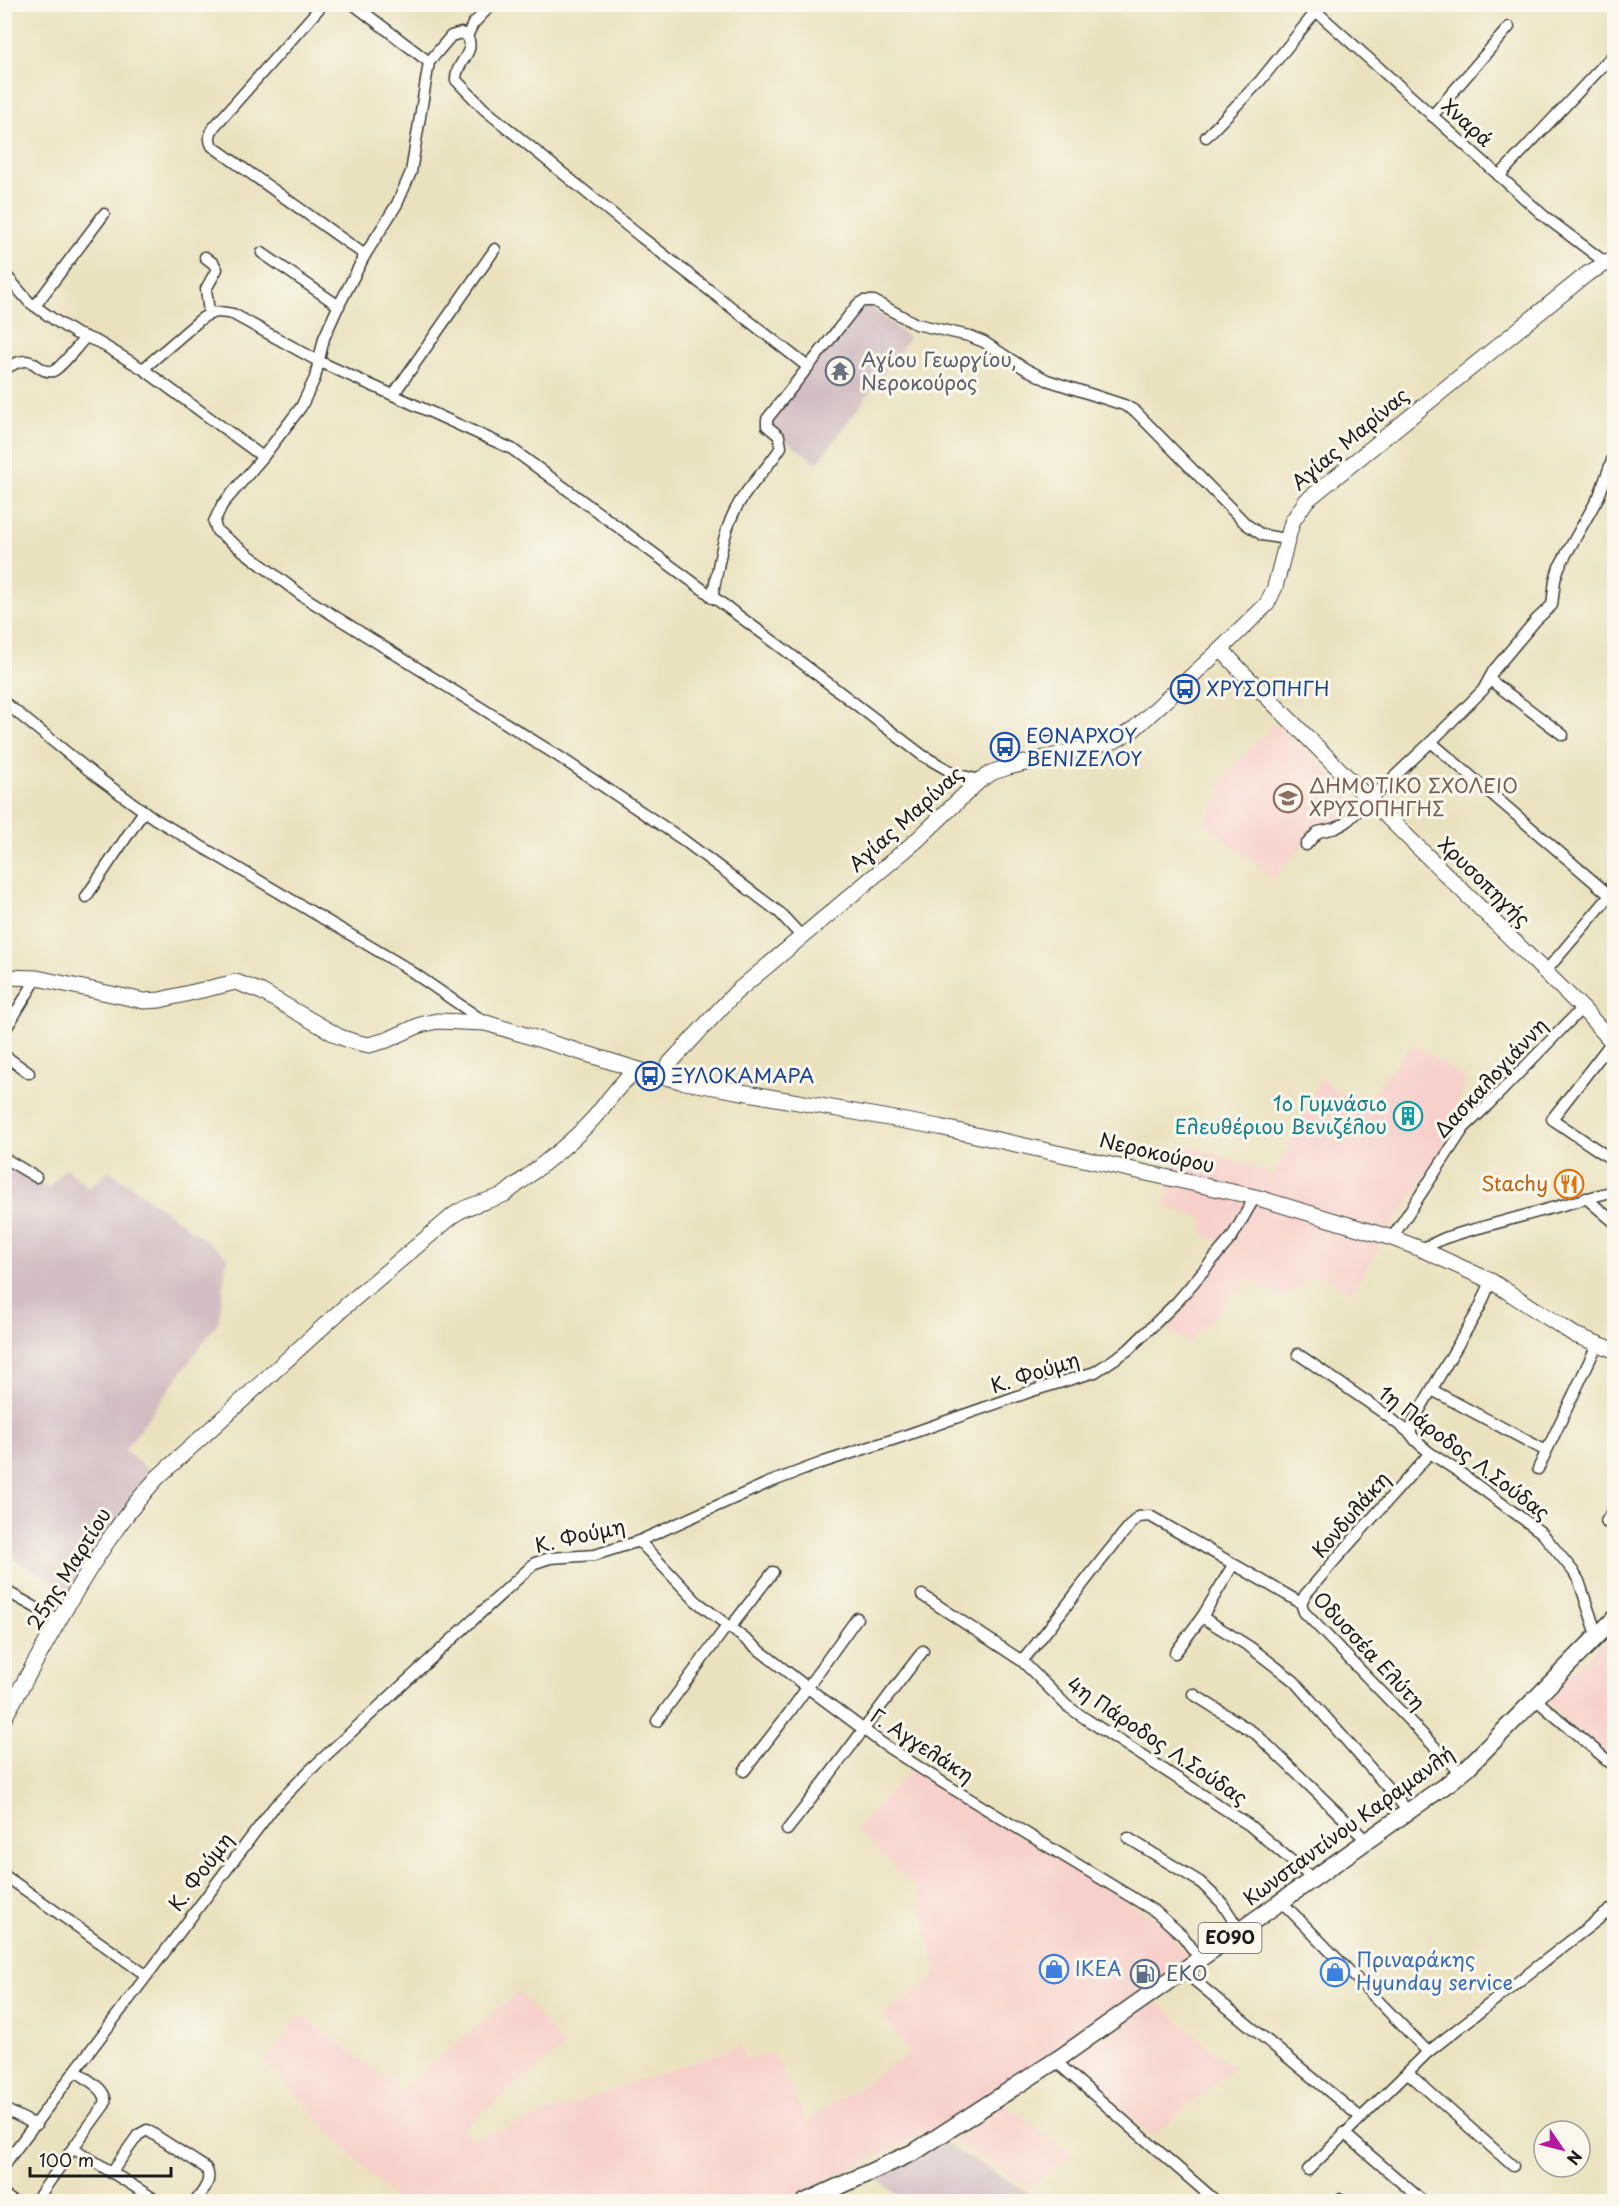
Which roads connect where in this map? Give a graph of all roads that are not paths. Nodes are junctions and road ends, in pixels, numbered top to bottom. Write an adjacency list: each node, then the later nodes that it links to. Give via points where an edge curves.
1 (323, 4): 15 (street, via 214,127 209,141)
2 (352, 4): 8 (street)
3 (492, 4): 6 (street)
4 (1315, 7): 9 (street, Χναρά); 10 (street, via 1290,46)
5 (1509, 27): 9 (street)
6 (467, 36): 8 (street, via 451,36); 24 (street, via 470,47 457,69 456,80 484,109)
7 (1614, 54): 11 (street)
8 (429, 62): 15 (street, via 406,188)
9 (1432, 116): 11 (street, Χναρά)
10 (1206, 137)
11 (1499, 176): 17 (street, Χναρά, via 1544,216)
12 (104, 213): 19 (street)
13 (495, 249): 27 (street)
14 (262, 253): 20 (street)
15 (365, 255): 20 (street)
16 (205, 257): 21 (street, via 217,268 206,289)
17 (1610, 261): 30 (main road, Αγίας Μαρίνας, via 1587,274 1315,493 1297,512)
18 (4, 273): 19 (street)
19 (35, 306): 22 (street)
20 (339, 306): 23 (street)
21 (209, 313): 23 (street, via 233,314); 25 (street)
22 (86, 337): 25 (street); 26 (street, via 56,369 48,370 26,361)
23 (318, 362): 27 (street); 29 (street, via 302,406)
24 (808, 367): 30 (street, via 858,304 874,301 916,324 984,342 1047,380 1135,411 1246,524 1262,535); 31 (street, via 767,419 766,426 778,436 781,447 731,517)
25 (143, 369): 29 (street)
26 (4, 370)
27 (393, 395): 31 (street, via 512,449)
28 (1614, 455): 33 (street, via 1599,496 1559,567 1552,605 1501,661)
29 (263, 457): 43 (street, via 217,514 217,531 301,595 558,756 682,839 780,914)
30 (1286, 539): 32 (main road, Αγίας Μαρίνας, via 1267,604)
31 (712, 597): 37 (street, via 937,766)
32 (1221, 649): 37 (main road, Αγίας Μαρίνας, via 1124,735 1009,767); 38 (main road, Χρυσοπηγής)
33 (1488, 683): 35 (street); 36 (street)
34 (4, 702): 39 (street)
35 (1563, 735)
36 (1431, 742): 38 (street); 41 (street)
37 (980, 780): 43 (main road, Αγίας Μαρίνας)
38 (1369, 799): 40 (street, via 1345,823 1318,832); 44 (main road, Χρυσοπηγής)
39 (144, 812): 42 (street); 48 (street, via 405,967)
40 (1306, 845)
41 (1613, 895): 44 (street)
42 (86, 897)
43 (803, 938): 54 (main road, Αγίας Μαρίνας, via 735,993 670,1063)
44 (1545, 972): 47 (main road, Χρυσοπηγής)
45 (4, 977): 46 (main road, Νεροκούρου)
46 (38, 978): 48 (main road, Νεροκούρου, via 144,1001 236,982 262,992 340,1037 369,1045 437,1021); 49 (street)
47 (1582, 1008): 50 (main road, Χρυσοπηγής); 62 (street, Δασκαλογιάννη, via 1464,1128)
48 (486, 1023): 52 (main road, Νεροκούρου)
49 (4, 1032)
50 (1614, 1042): 56 (street, via 1552,1119)
51 (4, 1055): 53 (street)
52 (639, 1070): 54 (main road, Νεροκούρου); 84 (main road, 25ης Μαρτίου, via 625,1078 572,1140 505,1194 462,1209 375,1281 158,1477 100,1555)
53 (29, 1073)
54 (663, 1077): 59 (main road, Νεροκούρου, via 939,1127)
55 (4, 1158): 57 (street)
56 (1614, 1161)
57 (36, 1177)
58 (1614, 1191): 60 (street)
59 (1255, 1197): 62 (main road, Νεροκούρου); 75 (street, Κ. Φούμη, via 1232,1237 1177,1302 1128,1350 1095,1372 815,1465)
60 (1586, 1198): 61 (street); 63 (street, via 1454,1235)
61 (1614, 1222)
62 (1392, 1238): 63 (main road, Νεροκούρου)
63 (1421, 1249): 64 (main road, Νεροκούρου)
64 (1491, 1281): 65 (main road, Νεροκούρου); 68 (street)
65 (1597, 1345): 66 (main road, Νεροκούρου); 70 (street)
66 (1614, 1350)
67 (1298, 1354): 69 (street, 1η Πάροδος Λ.Σούδας)
68 (1432, 1390): 69 (street); 70 (street)
69 (1410, 1433): 71 (street, 1η Πάροδος Λ.Σούδας)
70 (1546, 1451): 72 (street)
71 (1430, 1453): 80 (street, Κονδυλάκη); 86 (street, 1η Πάροδος Λ.Σούδας, via 1542,1533 1573,1571)
72 (1538, 1469)
73 (1614, 1508): 74 (street)
74 (1606, 1522)
75 (639, 1541): 85 (street, Γ. Αγγελάκη, via 696,1601); 110 (street, Κ. Φούμη, via 596,1556 550,1558 535,1563 274,1807)
76 (1233, 1564): 80 (street, Οδυσσέα Ελύτη); 81 (street); 89 (street, Οδυσσέα Ελύτη, via 1145,1515 1133,1522 1101,1557)
77 (773, 1572): 85 (street)
78 (4, 1590): 84 (street)
79 (922, 1594): 89 (street, 4η Πάροδος Λ.Σούδας)
80 (1301, 1604): 98 (street, Οδυσσέα Ελύτη, via 1304,1612)
81 (1202, 1617): 88 (street); 99 (street, via 1294,1681)
82 (857, 1618): 90 (street)
83 (1614, 1619): 86 (main road, Κωνσταντίνου Καραμανλή / ΕΟ90)
84 (60, 1621): 93 (main road, 25ης Μαρτίου)
85 (729, 1627): 90 (street, Γ. Αγγελάκη); 94 (street)
86 (1597, 1635): 92 (main road, Κωνσταντίνου Καραμανλή / ΕΟ90)
87 (923, 1651): 95 (street)
88 (1175, 1653)
89 (1022, 1661): 104 (street, 4η Πάροδος Λ.Σούδας, via 1067,1706 1249,1825)
90 (807, 1688): 95 (street, Γ. Αγγελάκη); 97 (street)
91 (1193, 1694): 102 (street, via 1256,1734)
92 (1535, 1699): 96 (street); 98 (main road, Κωνσταντίνου Καραμανλή / ΕΟ90)
93 (4, 1718)
94 (657, 1721)
95 (863, 1729): 100 (street); 108 (street, Γ. Αγγελάκη, via 945,1784 1156,1912 1182,1935)
96 (1614, 1766)
97 (744, 1771)
98 (1461, 1774): 99 (main road, Κωνσταντίνου Καραμανλή / ΕΟ90)
99 (1409, 1812): 102 (main road, Κωνσταντίνου Καραμανλή / ΕΟ90)
100 (786, 1830)
101 (1128, 1838): 107 (street, via 1215,1894)
102 (1367, 1841): 104 (main road, Κωνσταντίνου Καραμανλή / ΕΟ90)
103 (4, 1875): 110 (street)
104 (1312, 1878): 105 (main road, Κωνσταντίνου Καραμανλή / ΕΟ90)
105 (1280, 1900): 107 (main road, Κωνσταντίνου Καραμανλή / ΕΟ90); 111 (street)
106 (1614, 1907): 111 (street)
107 (1240, 1931): 108 (main road, Κωνσταντίνου Καραμανλή / ΕΟ90)
108 (1200, 1959): 109 (main road, Κωνσταντίνου Καραμανλή / ΕΟ90)
109 (1183, 1971): 112 (main road, Κωνσταντίνου Καραμανλή / ΕΟ90); 116 (street)
110 (146, 1975): 113 (street, Κ. Φούμη)
111 (1428, 2052): 114 (street)
112 (1054, 2060): 129 (main road, Κωνσταντίνου Καραμανλή / ΕΟ90, via 916,2151); 130 (street)
113 (76, 2071): 117 (street, Κ. Φούμη); 119 (street, via 104,2093 106,2099)
114 (1408, 2073): 116 (street); 121 (street)
115 (4, 2109): 117 (street)
116 (1360, 2116): 118 (street)
117 (36, 2125): 120 (street, Κ. Φούμη)
118 (1344, 2133): 122 (street); 131 (street)
119 (73, 2148): 123 (street); 126 (street)
120 (4, 2165)
121 (1514, 2166)
122 (1308, 2170)
123 (111, 2173): 127 (street); 128 (street, via 138,2135 147,2130 206,2168 208,2183)
124 (4, 2195): 125 (street)
125 (14, 2202)
126 (35, 2202)
127 (159, 2202)
128 (195, 2202)
129 (805, 2202)
130 (1217, 2202)
131 (1424, 2202)

